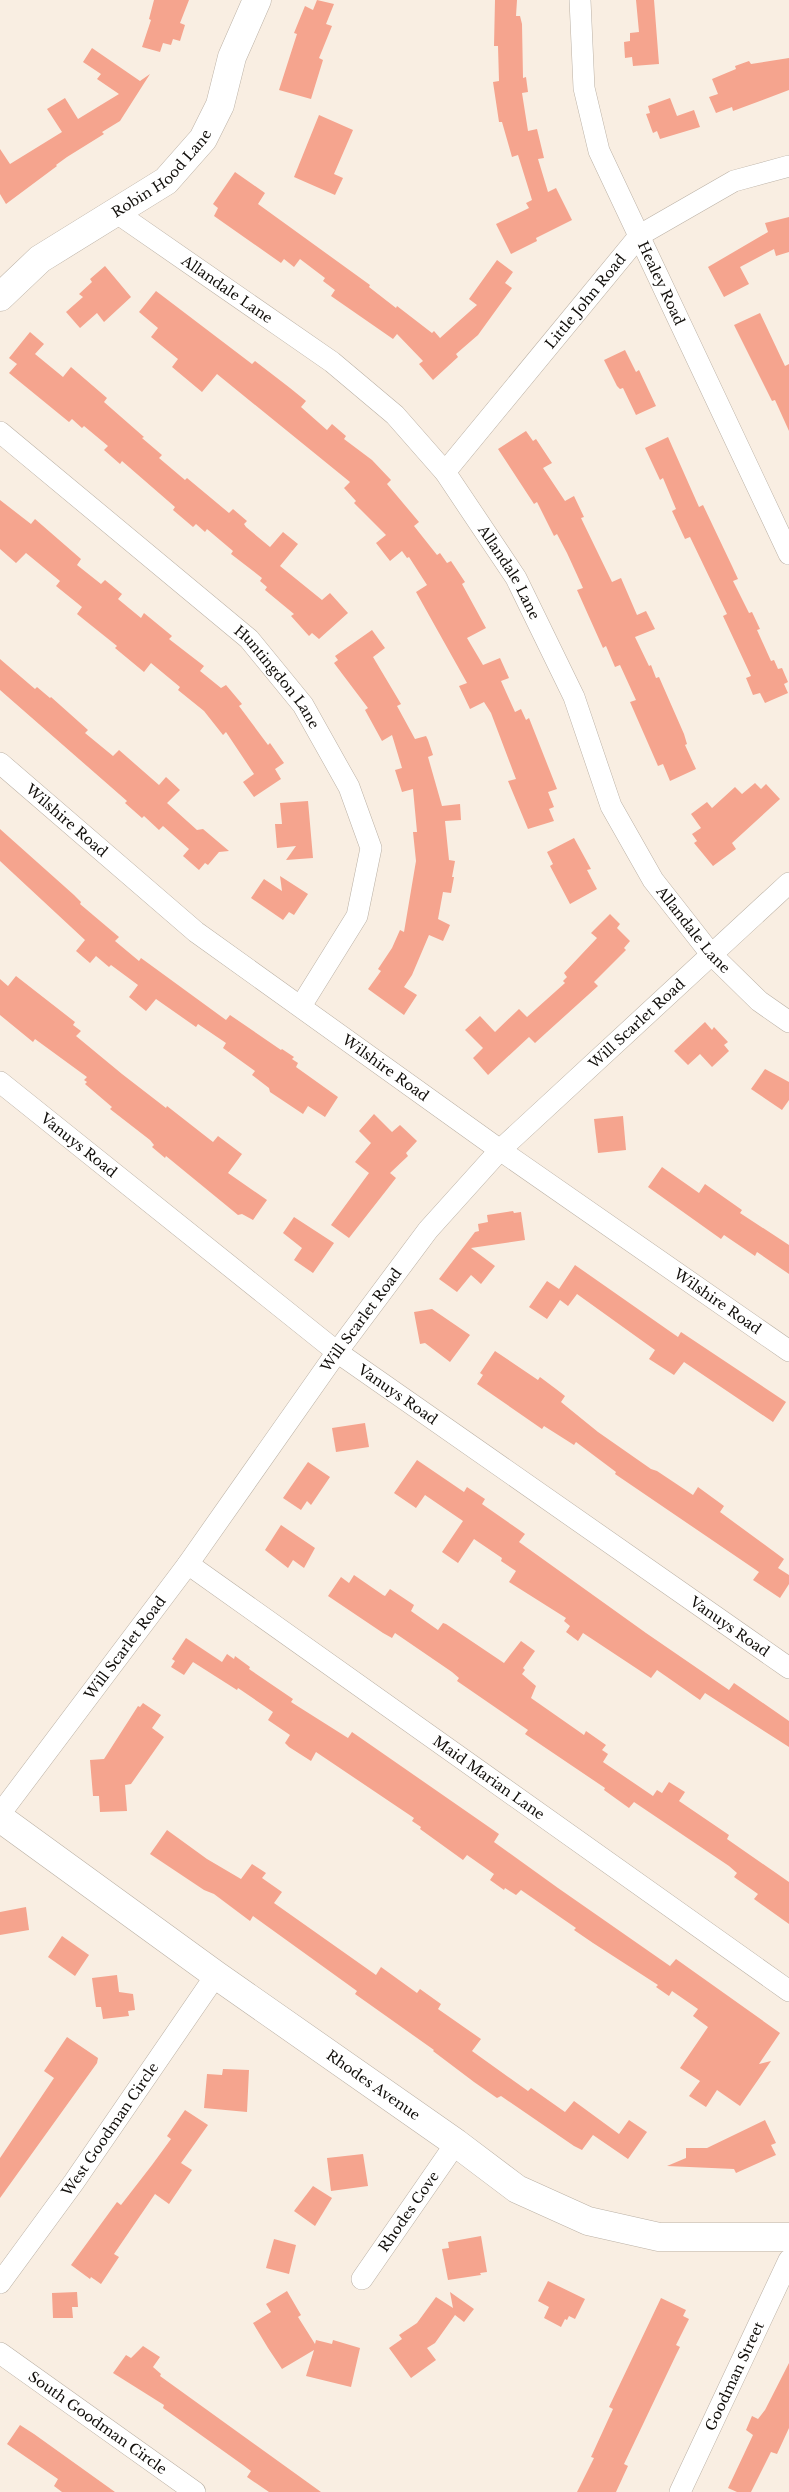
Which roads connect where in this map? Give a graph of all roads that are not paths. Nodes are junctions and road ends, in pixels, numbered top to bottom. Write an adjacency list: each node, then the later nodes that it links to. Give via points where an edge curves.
1 (257, 0): 4 (main road, Robin Hood Lane, via 232,57 220,105 203,139 166,181)
2 (580, 0): 5 (street, Healey Road, via 584,88 599,151)
3 (789, 166): 5 (street, Little John Road, via 734,181)
4 (117, 213): 6 (main road, Robin Hood Lane, via 40,259); 8 (street, Allandale Lane, via 332,362 394,415)
5 (640, 235): 8 (street, Little John Road); 9 (street, Healey Road)
6 (0, 297)
7 (0, 432): 13 (street, Huntingdon Lane, via 249,639 304,705 349,787 371,848 357,916)
8 (446, 472): 12 (street, Allandale Lane, via 516,578 574,698 611,806 653,880)
9 (789, 554)
10 (0, 763): 13 (street, Wilshire Road, via 196,932)
11 (789, 883): 12 (street, Will Scarlet Road)
12 (711, 954): 14 (street, Allandale Lane, via 759,1001); 16 (street, Will Scarlet Road)
13 (301, 1006): 16 (street, Wilshire Road)
14 (789, 1022)
15 (0, 1082): 18 (street, Vanuys Road)
16 (500, 1150): 17 (street, Wilshire Road); 18 (street, Will Scarlet Road, via 428,1230)
17 (789, 1351)
18 (337, 1352): 19 (street, Will Scarlet Road); 20 (street, Vanuys Road)
19 (188, 1564): 21 (street, Will Scarlet Road); 24 (street, Maid Marian Lane)
20 (789, 1668)
21 (0, 1814)
22 (0, 1818): 23 (main road, Rhodes Avenue)
23 (216, 1976): 25 (main road, Rhodes Avenue); 29 (street, West Goodman Circle, via 74,2182)
24 (789, 1991)
25 (456, 2143): 26 (main road, Rhodes Avenue, via 518,2189 588,2220 659,2237); 28 (street, Rhodes Cove)
26 (789, 2237)
27 (789, 2260): 32 (street, Goodman Street)
28 (362, 2279)
29 (0, 2282)
30 (0, 2353): 31 (street, South Goodman Circle)
31 (195, 2492)
32 (680, 2492)

